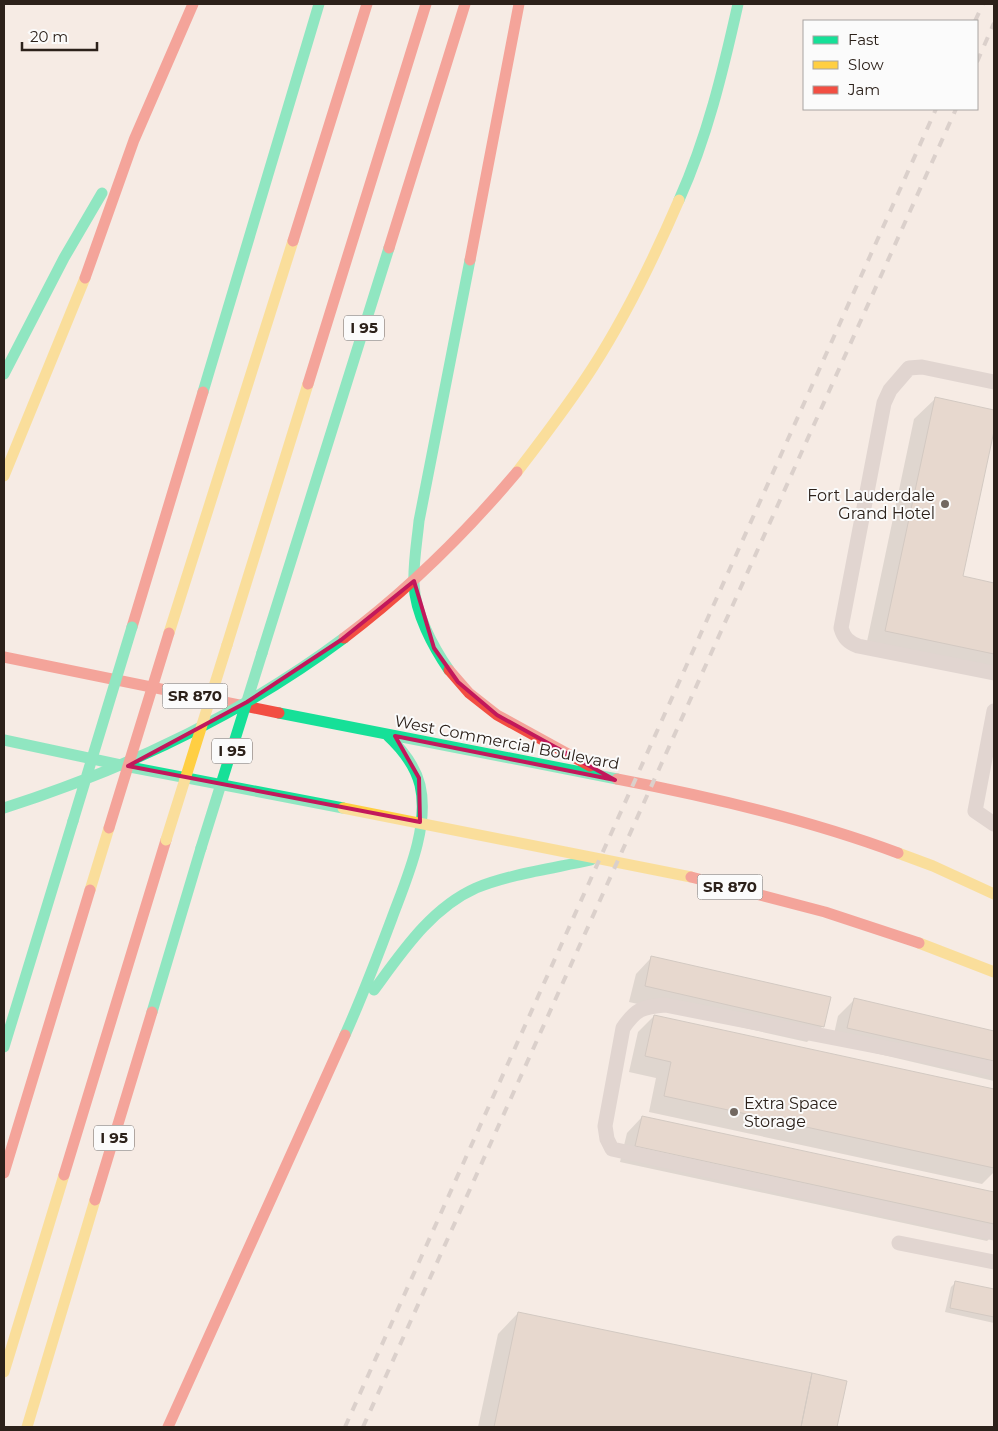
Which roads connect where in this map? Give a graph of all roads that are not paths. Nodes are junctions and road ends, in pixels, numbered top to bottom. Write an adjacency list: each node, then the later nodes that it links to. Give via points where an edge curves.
1 (193, 4): 8 (highway)
2 (319, 4): 25 (highway, bridge)
3 (367, 4): 27 (highway, bridge)
4 (426, 4): 31 (highway, bridge)
5 (465, 4): 32 (highway, I 95, bridge, via 201,848)
6 (519, 4): 17 (highway, via 419,521 414,586 434,648 458,682 497,715)
7 (738, 4): 18 (highway, bridge, via 711,111 685,186 636,292 593,367 545,438 465,531 374,615 268,690 131,762)
8 (134, 140): 9 (highway, via 64,258); 11 (highway, via 90,265)
9 (4, 374)
10 (994, 382): 13 (lane, via 922,367 909,368 890,390 884,403 841,628 844,637 858,646)
11 (4, 476)
12 (4, 657): 15 (highway, West Commercial Boulevard / SR 870)
13 (994, 673)
14 (994, 711): 20 (lane, via 975,811)
15 (387, 735): 17 (highway, West Commercial Boulevard / SR 870); 19 (highway, via 406,754 419,778 422,799)
16 (4, 740): 19 (highway, SR 870)
17 (615, 780): 22 (highway, West Commercial Boulevard / SR 870, via 810,823 888,848)
18 (4, 808)
19 (420, 822): 21 (highway, SR 870); 24 (highway, via 402,890)
20 (994, 824)
21 (600, 858): 23 (highway, SR 870, via 755,894 858,923); 24 (highway, via 496,881 458,897 417,935)
22 (994, 894)
23 (994, 972)
24 (352, 1019): 33 (highway)
25 (4, 1048)
26 (994, 1069): 28 (lane, via 664,1005 646,1006 632,1014 623,1028 604,1126 612,1149)
27 (4, 1173)
28 (994, 1233)
29 (899, 1243): 30 (lane)
30 (994, 1262)
31 (4, 1372)
32 (27, 1427)
33 (168, 1427)

